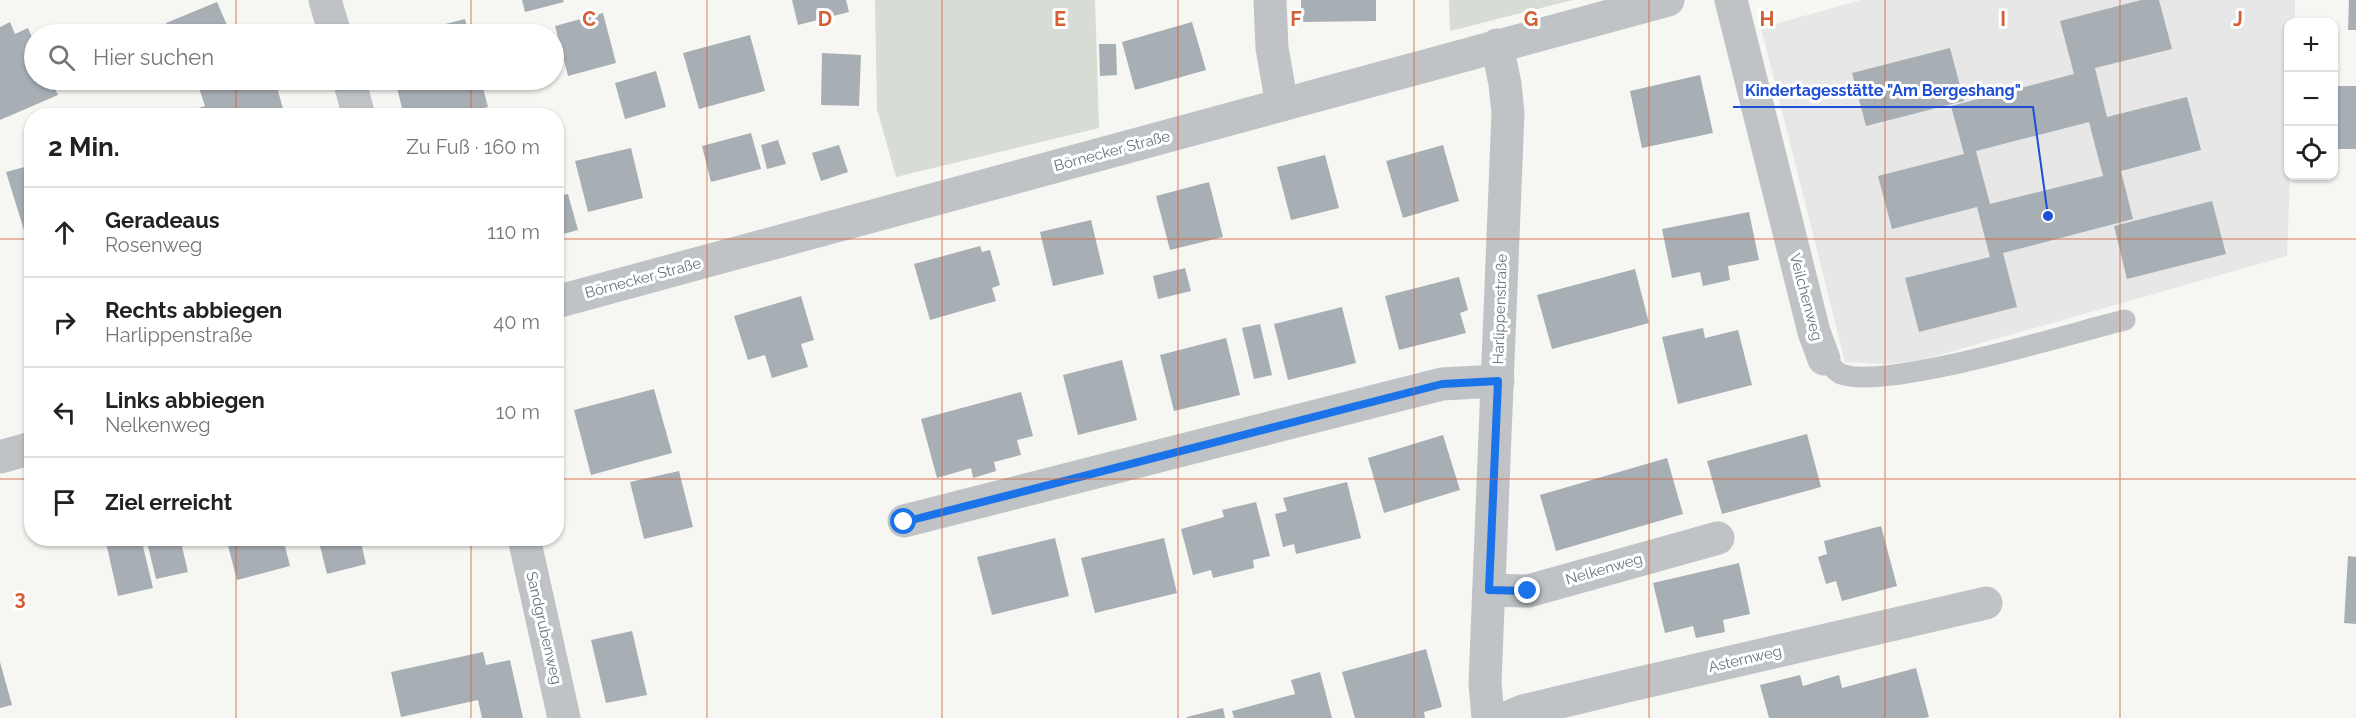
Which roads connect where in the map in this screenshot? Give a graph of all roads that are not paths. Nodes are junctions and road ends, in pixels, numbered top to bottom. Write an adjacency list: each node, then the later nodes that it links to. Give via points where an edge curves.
1 (325, 0): 5 (street)
2 (1270, 0): 8 (street, via 1272,48)
3 (1668, 0): 6 (street, Börnecker Straße)
4 (1731, 0): 12 (street, Veilchenweg)
5 (332, 24)
6 (1497, 45): 8 (street, Börnecker Straße); 13 (street, Harlippenstraße, via 1508,113)
7 (352, 90): 9 (street)
8 (1282, 105): 10 (street, Börnecker Straße)
9 (357, 108)
10 (564, 300)
11 (2125, 320): 12 (lane, Veilchenweg, via 1908,374 1840,374)
12 (1824, 359)
13 (1498, 381): 16 (street, via 1442,384); 19 (street, Harlippenstraße)
14 (24, 450): 15 (street)
15 (0, 457)
16 (904, 522)
17 (1718, 538): 19 (street, Nelkenweg, via 1528,591)
18 (526, 546): 21 (street, Sandgrubenweg)
19 (1489, 590): 22 (street, Harlippenstraße, via 1485,683)
20 (1986, 603): 23 (street, Asternweg)
21 (564, 718)
22 (1488, 718)
23 (1506, 718)

